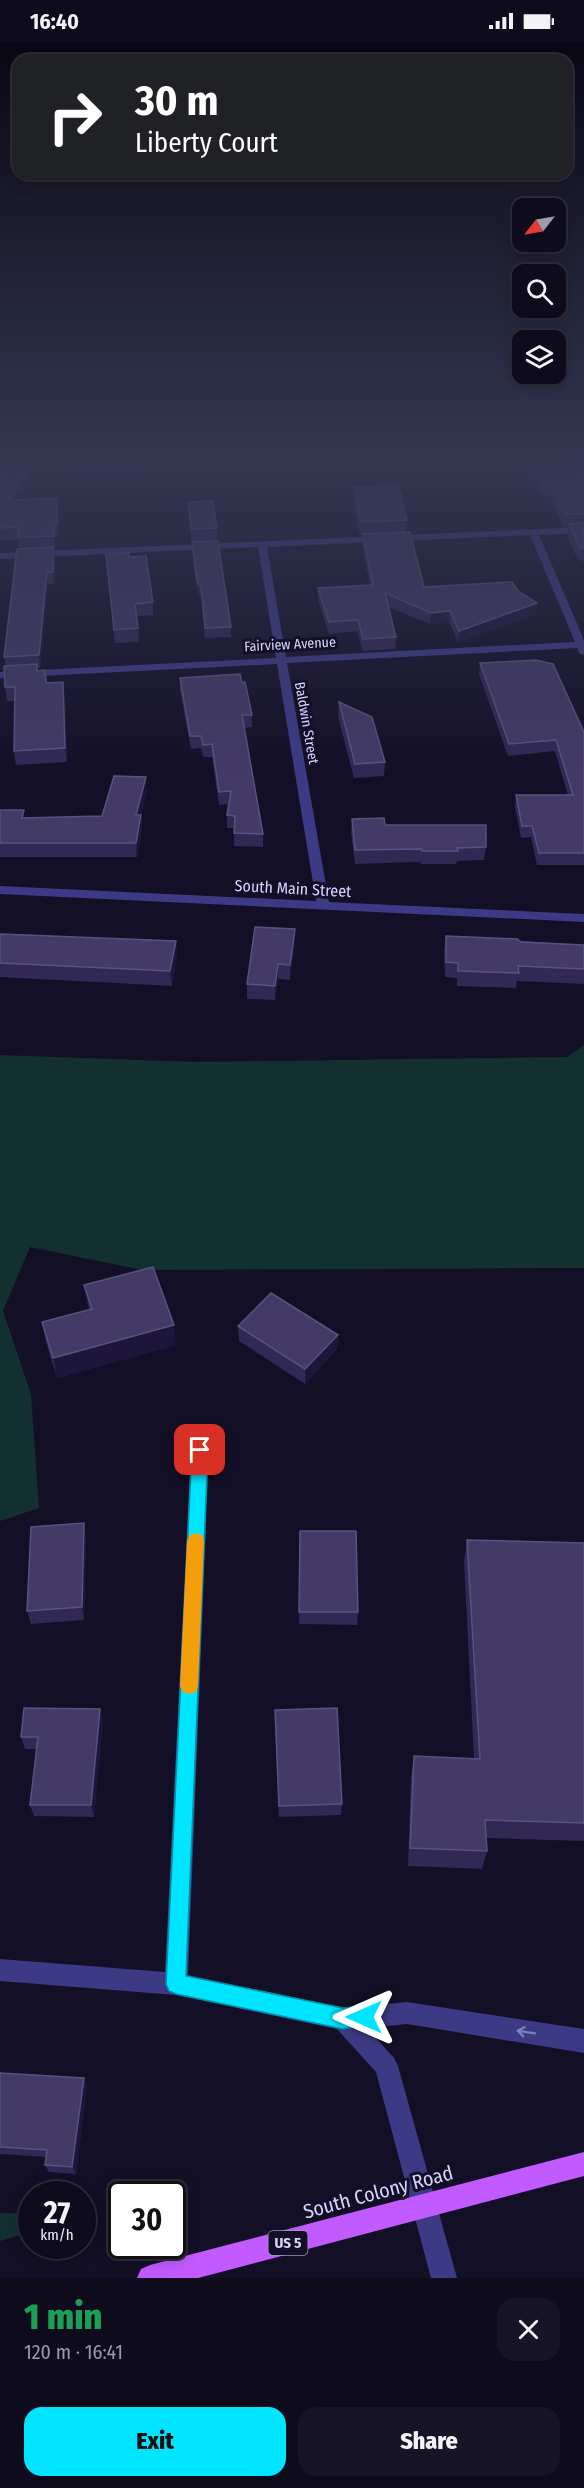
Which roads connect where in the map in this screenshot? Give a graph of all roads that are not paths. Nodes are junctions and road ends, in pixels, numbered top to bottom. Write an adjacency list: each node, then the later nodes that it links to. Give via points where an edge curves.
1 (265, 564): 4 (street, Baldwin Street)
2 (547, 564): 3 (street)
3 (583, 649): 4 (street, Fairview Avenue)
4 (281, 659): 5 (street, Fairview Avenue); 7 (street, Baldwin Street)
5 (0, 675)
6 (0, 890): 7 (street, South Main Street)
7 (323, 906): 8 (street, South Main Street)
8 (584, 918)
9 (200, 1450): 11 (street)
10 (0, 1970): 11 (street)
11 (176, 1984): 12 (street)
12 (343, 2019): 13 (street, one-way to 12, via 407,2013); 15 (street, via 386,2066)
13 (584, 2041)
14 (584, 2164): 15 (main road, South Colony Road / US 5)
15 (426, 2205): 16 (main road, South Colony Road / US 5); 17 (street)
16 (150, 2278)
17 (444, 2278)

